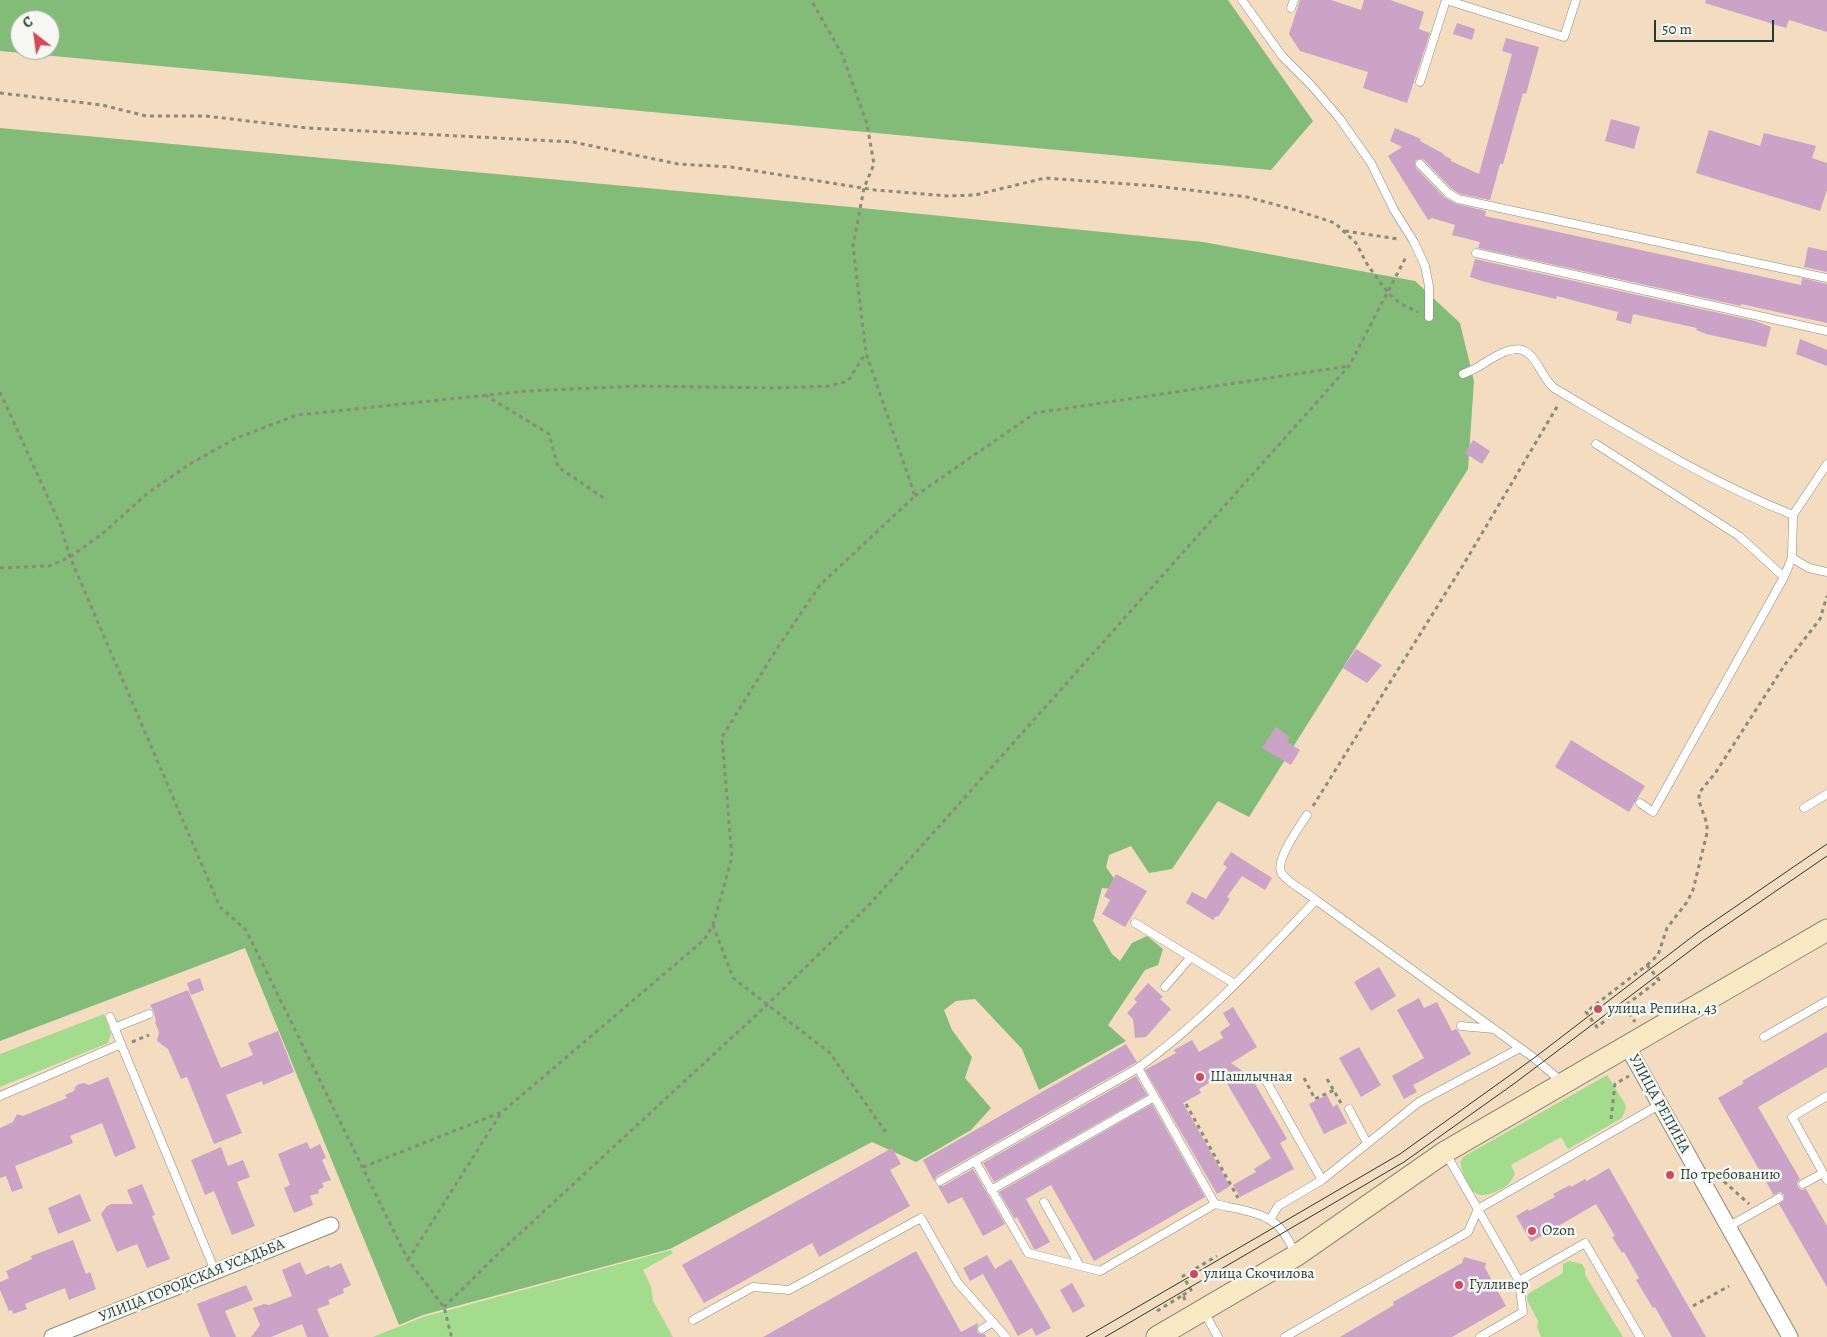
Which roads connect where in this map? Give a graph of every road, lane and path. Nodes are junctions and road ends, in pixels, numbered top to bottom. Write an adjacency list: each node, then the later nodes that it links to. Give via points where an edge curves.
1 (811, 0): 8 (path, via 842,54 867,124 874,164)
2 (1242, 0): 10 (lane, via 1282,56 1312,85 1372,163 1394,210)
3 (1446, 0): 4 (lane, via 1564,36); 5 (lane)
4 (1576, 0)
5 (1420, 82)
6 (0, 93): 8 (path, via 102,105 146,116 206,116 307,128 573,142 678,164 731,167)
7 (1420, 164): 12 (lane, via 1458,199)
8 (864, 188): 9 (path, via 948,196 975,195 1044,178 1156,186 1247,197 1335,223); 16 (path, via 853,246)
9 (1345, 231): 10 (path); 13 (path)
10 (1414, 242): 13 (path); 14 (lane, via 1429,286)
11 (1476, 253): 15 (lane)
12 (1827, 278)
13 (1388, 293): 14 (path, via 1401,304); 17 (path)
14 (1430, 317)
15 (1827, 331)
16 (866, 353): 20 (path, via 848,381 830,386 640,386); 24 (path)
17 (1349, 366): 24 (path, via 1035,413); 46 (path, via 869,905)
18 (1463, 374): 26 (lane, via 1499,353 1518,349 1528,352 1554,388 1748,498)
19 (0, 392): 27 (path, via 60,524)
20 (485, 395): 25 (path, via 549,434 558,467); 27 (path, via 297,415 234,439 149,492 102,534)
21 (1558, 405): 36 (path, via 1465,562)
22 (1596, 444): 31 (lane, via 1739,536)
23 (1827, 464): 26 (lane)
24 (915, 496): 39 (path, via 820,585 722,737 732,857)
25 (607, 500)
26 (1793, 516): 28 (lane)
27 (70, 557): 29 (path, via 49,566); 76 (path, via 220,907 246,930)
28 (1792, 558): 30 (lane, via 1809,568); 31 (lane)
29 (0, 568)
30 (1827, 572)
31 (1784, 577): 34 (lane, via 1653,812)
32 (1827, 596): 42 (path, via 1820,619 1786,663 1699,793 1707,833 1693,890 1667,928 1658,955)
33 (1827, 794): 35 (lane)
34 (1640, 803)
35 (1804, 808)
36 (1307, 814): 37 (lane, via 1278,865 1286,878)
37 (1316, 900): 43 (lane); 51 (lane)
38 (1135, 923): 41 (lane)
39 (712, 925): 46 (path, via 733,978); 70 (path, via 704,940)
40 (1827, 930): 55 (street, УЛИЦА РЕПИНА)
41 (1192, 958): 43 (lane); 44 (lane)
42 (1647, 965): 42 (path, via 1586,1012 1597,1027 1659,980)
43 (1235, 984): 57 (lane, via 1186,1030)
44 (1165, 987)
45 (1827, 1001): 53 (lane)
46 (767, 1005): 72 (path, via 830,1053); 99 (path)
47 (149, 1014): 50 (lane)
48 (110, 1018): 50 (lane)
49 (1461, 1026): 51 (lane)
50 (114, 1028): 54 (lane)
51 (1494, 1029): 56 (lane)
52 (149, 1035): 54 (path)
53 (1764, 1037)
54 (122, 1045): 64 (lane); 94 (lane)
55 (1626, 1046): 58 (street, УЛИЦА РЕПИНА); 62 (street)
56 (1520, 1048): 62 (lane); 73 (lane, via 1419,1102)
57 (1138, 1068): 66 (lane); 75 (lane)
58 (1640, 1070): 68 (street, УЛИЦА РЕПИНА); 71 (path, via 1615,1084 1611,1123)
59 (1264, 1077): 78 (lane)
60 (1304, 1078): 63 (path, via 1315,1099)
61 (1327, 1079): 63 (path)
62 (1564, 1083): 74 (street)
63 (1334, 1090): 69 (path, via 1345,1109)
64 (0, 1096)
65 (1827, 1096): 77 (lane, via 1792,1117)
66 (1154, 1097): 81 (lane); 84 (lane)
67 (1186, 1104): 86 (path)
68 (1659, 1105): 71 (lane); 89 (street, УЛИЦА РЕПИНА)
69 (1349, 1109): 73 (lane)
70 (502, 1112): 76 (path); 92 (path)
71 (1615, 1130): 85 (lane)
72 (887, 1134)
73 (1367, 1143): 78 (lane)
74 (1445, 1152): 85 (lane); 90 (street)
75 (975, 1161): 79 (lane); 81 (lane)
76 (363, 1167): 92 (path)
77 (1825, 1176): 80 (lane)
78 (1322, 1180): 87 (lane, via 1278,1206)
79 (940, 1181)
80 (1803, 1184)
81 (991, 1190): 93 (lane, via 1028,1253)
82 (1779, 1198): 89 (lane)
83 (1044, 1202): 93 (lane)
84 (1215, 1204): 86 (lane); 93 (lane, via 1100,1271)
85 (1478, 1209): 95 (lane); 109 (lane, via 1468,1232)
86 (1246, 1211): 87 (lane)
87 (1270, 1220): 90 (lane, via 1284,1232)
88 (331, 1225): 94 (street, УЛИЦА ГОРОДСКАЯ УСАДЬБА)
89 (1728, 1227): 112 (street, УЛИЦА РЕПИНА)
90 (1297, 1255): 100 (street)
91 (1217, 1256): 97 (path, via 1183,1276 1191,1290)
92 (408, 1260): 99 (path)
93 (1080, 1266)
94 (215, 1271): 104 (street, УЛИЦА ГОРОДСКАЯ УСАДЬБА)
95 (1519, 1281): 110 (lane, via 1523,1312); 111 (lane, via 1586,1243)
96 (1729, 1286): 98 (path)
97 (1183, 1295)
98 (1693, 1306)
99 (444, 1307): 105 (path, via 451,1335)
100 (1202, 1310): 107 (street); 108 (lane)
101 (693, 1320): 102 (lane, via 753,1287 789,1290 921,1218 958,1283)
102 (993, 1322): 103 (lane); 106 (lane)
103 (982, 1329)
104 (52, 1337)
105 (455, 1337)
106 (1006, 1337)
107 (1157, 1337)
108 (1218, 1337)
109 (1285, 1337)
110 (1480, 1337)
111 (1640, 1337)
112 (1790, 1337)

